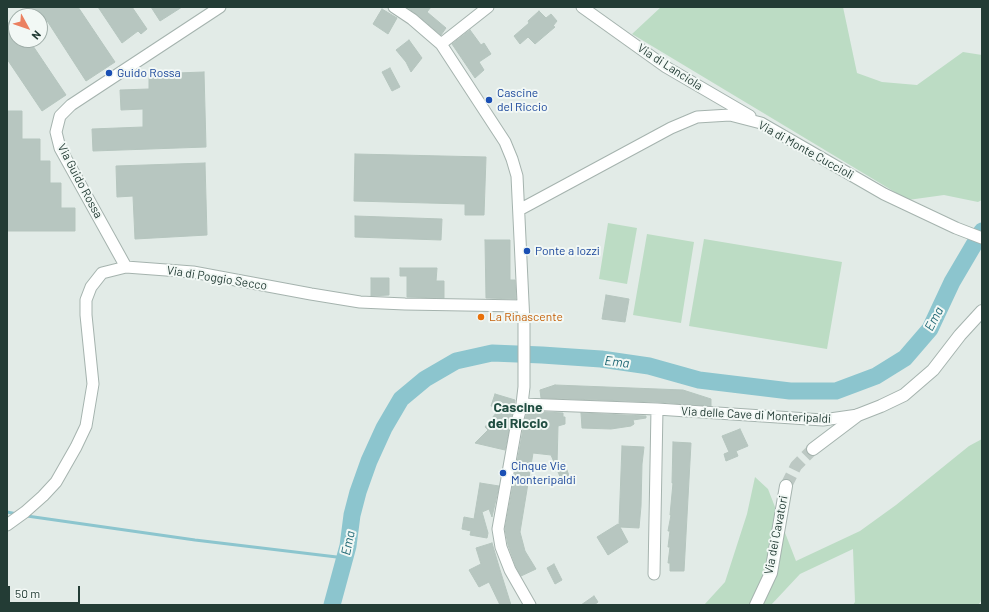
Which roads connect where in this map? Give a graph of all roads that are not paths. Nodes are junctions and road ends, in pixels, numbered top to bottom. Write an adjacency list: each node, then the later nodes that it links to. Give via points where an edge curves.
1 (220, 7): 9 (street, Via Guido Rossa, via 70,105 60,116 56,132 60,148)
2 (394, 7): 5 (street)
3 (488, 7): 5 (street)
4 (582, 7): 6 (street, Via di Lanciola, via 666,67)
5 (441, 44): 7 (street, via 505,142 517,176)
6 (761, 123): 7 (street, Via di Monte Cuccioli, via 730,115 697,117 671,128); 8 (street, Via di Monte Cuccioli, via 884,194)
7 (519, 210): 10 (street)
8 (982, 238)
9 (126, 267): 10 (street, Via di Poggio Secco, via 193,272 360,302); 17 (street, Via di Poggio Secco, via 102,273 91,287 86,300 92,384 86,426 80,440 56,482 25,512)
10 (523, 306): 12 (street)
11 (982, 310): 14 (street, Via delle Cave di Monteripaldi, via 933,370 904,395)
12 (522, 404): 13 (street, Via delle Cave di Monteripaldi); 19 (street, via 498,529 501,547 510,570)
13 (656, 409): 14 (street, Via delle Cave di Monteripaldi, via 823,420); 18 (street)
14 (858, 415): 15 (street)
15 (813, 448)
16 (786, 486): 20 (street, Via dei Cavatori, via 771,573)
17 (7, 525)
18 (654, 574)
19 (530, 605)
20 (756, 605)

